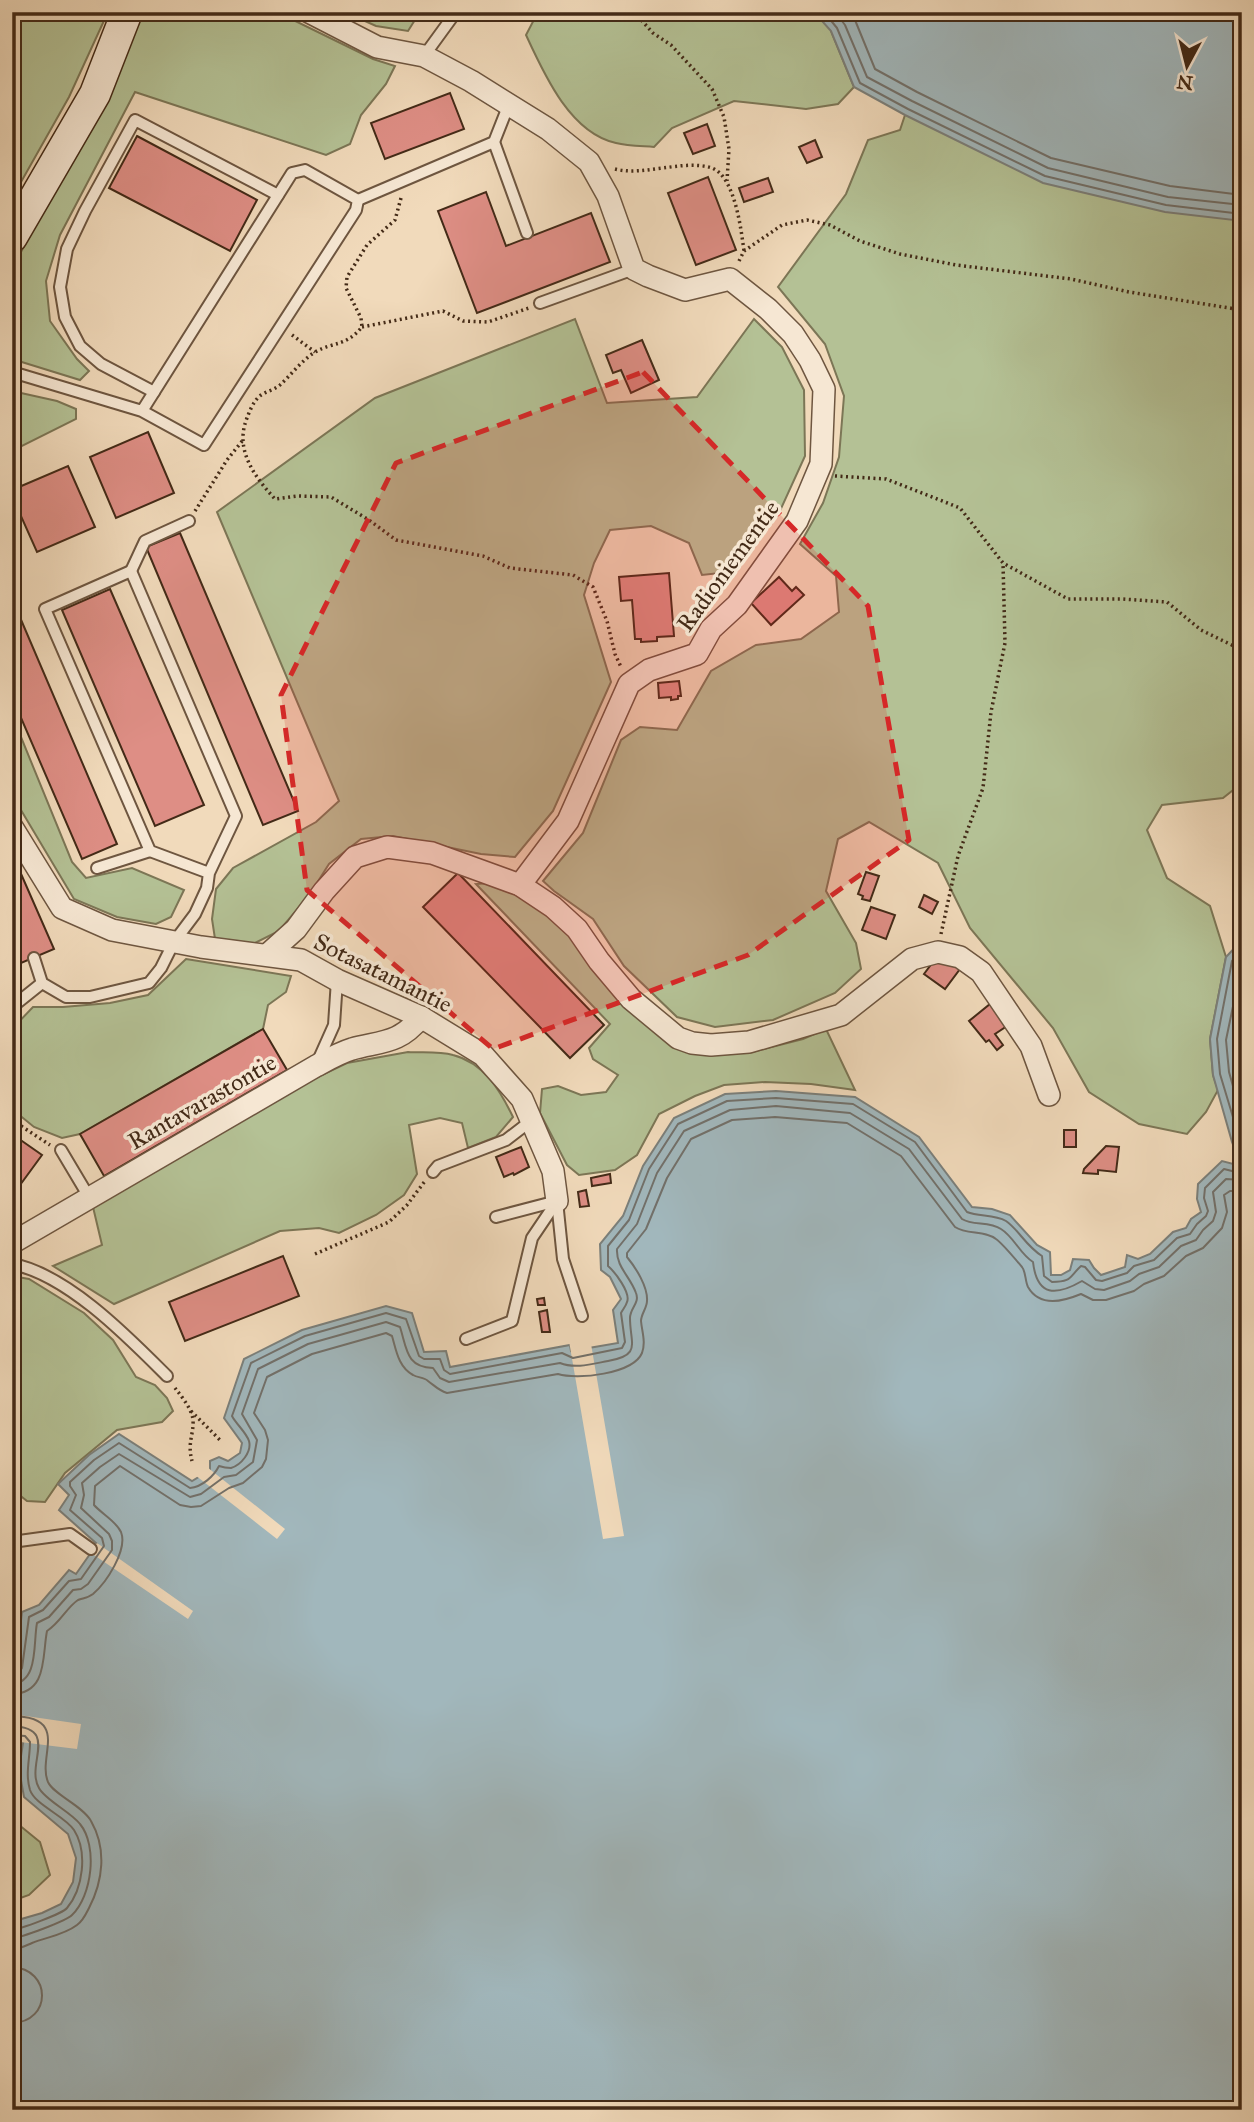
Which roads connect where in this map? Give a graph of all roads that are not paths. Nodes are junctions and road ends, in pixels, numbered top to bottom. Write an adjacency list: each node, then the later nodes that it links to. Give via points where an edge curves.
1 (127, 12): 10 (street, via 95,94)
2 (309, 12): 4 (street, via 377,47)
3 (456, 12): 4 (lane)
4 (424, 56): 5 (street)
5 (509, 104): 6 (lane); 11 (street, via 589,162 608,196)
6 (494, 142): 8 (lane); 9 (lane)
7 (278, 195): 8 (lane, via 292,173 305,170); 14 (lane); 14 (lane, via 135,120 67,249 60,287 65,317 80,346 101,364)
8 (358, 200): 15 (lane, via 356,210 204,445)
9 (527, 233)
10 (12, 237)
11 (634, 269): 12 (lane); 22 (street, Radioniementie, via 685,290 730,279 793,334 824,389 821,464 797,521 737,605 711,629 697,654 649,670 629,684 568,821)
12 (540, 303)
13 (12, 372): 15 (lane)
14 (154, 392): 15 (lane)
15 (142, 411)
16 (189, 521): 17 (lane, via 145,541)
17 (131, 571): 19 (lane, via 45,609); 21 (lane, via 236,816)
18 (12, 827): 23 (street, Sotasatamantie, via 62,908 112,930)
19 (150, 851): 20 (lane); 21 (lane)
20 (97, 867)
21 (209, 873): 23 (lane, via 195,914)
22 (520, 885): 24 (street, via 432,853 387,847 355,858 296,929); 31 (street, via 577,929 631,999 678,1038 692,1043 749,1042 841,1016 912,959 938,951 960,957 981,972 1031,1046)
23 (174, 942): 24 (street, Sotasatamantie); 27 (lane, via 149,983 90,998 66,997)
24 (267, 955): 26 (street, Sotasatamantie, via 302,960)
25 (34, 958): 27 (lane)
26 (337, 980): 29 (street, Sotasatamantie); 30 (lane, via 334,1025)
27 (42, 982): 28 (lane)
28 (12, 1007)
29 (421, 1017): 30 (street, Rantavarastontie, via 386,1043 349,1050); 32 (street, Sotasatamantie, via 483,1055 522,1099)
30 (316, 1066): 35 (street, Rantavarastontie)
31 (1049, 1095)
32 (532, 1120): 34 (lane, via 506,1140); 36 (street, Sotasatamantie, via 553,1171)
33 (61, 1150): 35 (lane)
34 (433, 1172)
35 (89, 1198): 38 (street, Rantavarastontie)
36 (557, 1201): 37 (lane); 40 (lane, via 563,1259); 41 (lane, via 532,1238 512,1321)
37 (496, 1217)
38 (12, 1243)
39 (12, 1264): 42 (lane, via 57,1283 90,1306)
40 (582, 1316)
41 (466, 1339)
42 (167, 1376)
43 (12, 1542): 44 (lane, via 70,1534)
44 (91, 1549)

